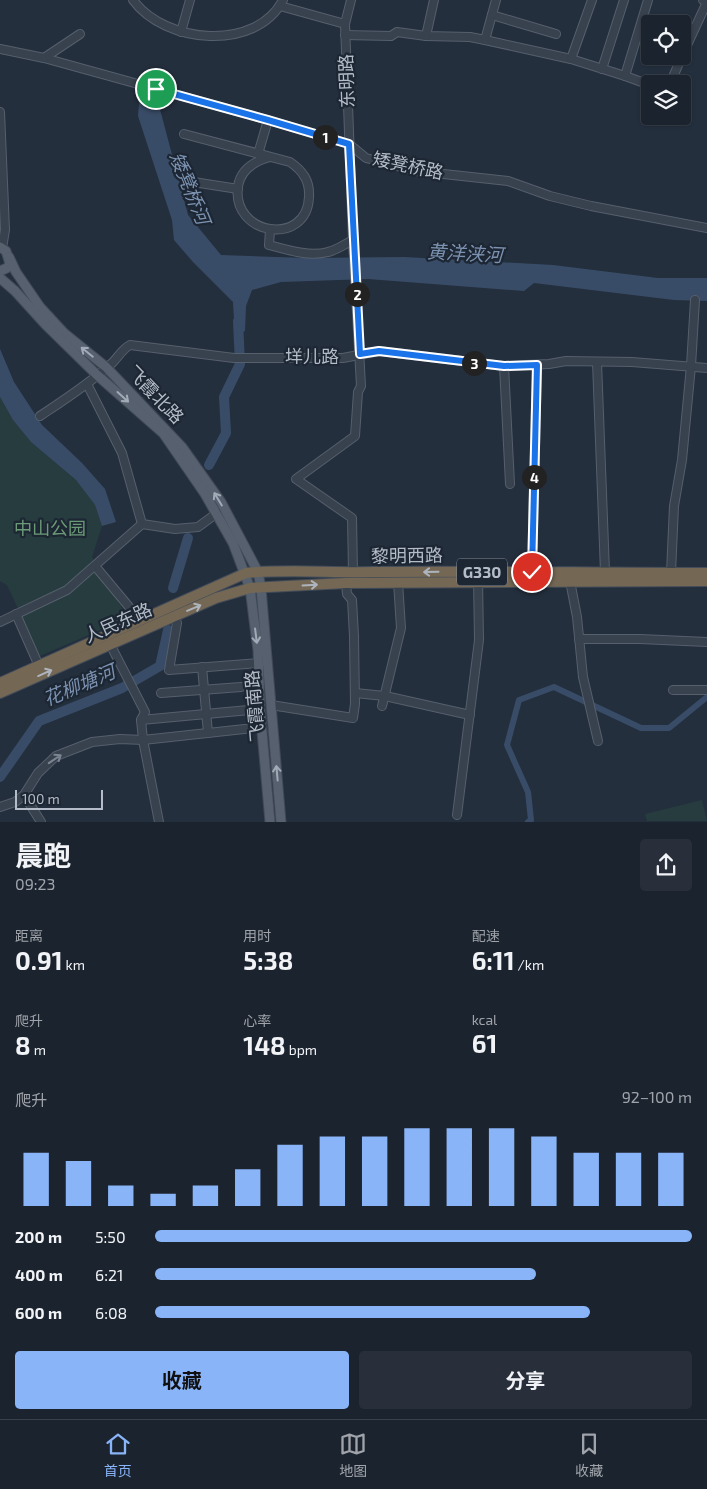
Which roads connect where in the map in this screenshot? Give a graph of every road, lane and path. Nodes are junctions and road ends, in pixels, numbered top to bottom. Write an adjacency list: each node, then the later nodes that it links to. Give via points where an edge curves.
1 (133, 0): 14 (street, via 142,12)
2 (190, 0): 14 (street)
3 (351, 0): 13 (street, 东明路)
4 (434, 0): 18 (street)
5 (496, 0): 12 (street)
6 (592, 0): 23 (street)
7 (624, 0): 24 (street)
8 (648, 0): 25 (street)
9 (703, 0): 10 (street)
10 (707, 2): 19 (street)
11 (282, 3): 13 (street); 14 (street, via 262,24 243,32 208,37)
12 (492, 15): 16 (street); 20 (street)
13 (345, 24): 17 (street, 东明路)
14 (181, 32)
15 (80, 34): 22 (street)
16 (556, 34)
17 (345, 35): 18 (street, via 391,36 397,32); 30 (street, 东明路)
18 (426, 36): 20 (street)
19 (691, 37)
20 (485, 40): 23 (street)
21 (0, 49): 22 (street, 矮凳桥路)
22 (44, 58): 28 (street, 矮凳桥路)
23 (571, 59): 24 (street)
24 (602, 68): 25 (street)
25 (625, 76): 26 (street)
26 (641, 82)
27 (0, 112): 35 (street, 飞霞北路)
28 (268, 120): 30 (street, 矮凳桥路); 31 (street)
29 (184, 134): 31 (street)
30 (349, 144): 36 (street, 矮凳桥路, via 366,158 416,171 508,181 591,206); 38 (street, 东明路)
31 (258, 154): 32 (street)
32 (270, 157): 34 (street, via 258,160 248,168 239,180); 37 (street, via 290,162 300,169 310,189 304,216 295,224)
33 (187, 182): 34 (street)
34 (238, 189): 37 (street, via 245,216 254,224)
35 (1, 198): 39 (street, 飞霞北路, via 5,230)
36 (707, 228)
37 (270, 230): 38 (street, via 269,245 294,252 330,252)
38 (353, 240): 44 (street, 东明路)
39 (1, 248): 40 (main road, 飞霞北路)
40 (9, 257): 41 (main road, via 9,266); 49 (main road, 飞霞北路, one-way to 40, via 64,333 40,307)
41 (0, 271)
42 (0, 278): 51 (main road, 飞霞北路)
43 (695, 300): 48 (street)
44 (360, 354): 47 (street, 垟儿路, via 379,351); 49 (street, 垟儿路, via 343,358 234,358 130,345 123,348); 61 (street, 东明路, via 361,386 355,436 296,480 352,518)
45 (597, 362): 46 (street, 垟儿路, via 566,361); 48 (street, 垟儿路); 60 (street)
46 (537, 365): 47 (street, 垟儿路); 59 (street)
47 (504, 366): 54 (street)
48 (691, 366): 50 (street, 垟儿路); 62 (street, via 674,506)
49 (106, 368): 51 (street); 58 (main road, 飞霞北路, one-way to 49, via 203,475 164,427)
50 (707, 368)
51 (97, 375): 52 (street); 55 (main road, 飞霞北路, one-way to 55, via 163,433)
52 (87, 384): 53 (street); 56 (street, via 122,453)
53 (40, 416)
54 (510, 484)
55 (217, 513): 56 (street, via 198,527 175,529); 64 (main road, 飞霞北路)
56 (142, 524): 57 (street)
57 (95, 566): 72 (street, via 67,590); 73 (street)
58 (258, 572): 61 (highway, 黎明西路 / G330); 64 (highway, G330); 71 (main road, 飞霞北路)
59 (532, 572): 60 (highway, 黎明西路 / G330); 65 (highway, 黎明西路 / G330)
60 (606, 572): 62 (highway, 黎明西路 / G330)
61 (353, 573): 65 (highway, 黎明西路 / G330, one-way to 61)
62 (671, 573): 63 (highway, 黎明西路 / G330)
63 (707, 573)
64 (246, 574): 70 (main road, 飞霞南路); 73 (highway, 人民东路 / G330)
65 (478, 576): 66 (highway, 黎明西路 / G330); 68 (highway, 黎明西路 / G330); 95 (street, via 479,640)
66 (570, 581): 67 (highway, 黎明西路 / G330); 76 (street)
67 (707, 581)
68 (398, 582): 69 (highway, 黎明西路 / G330); 90 (street, via 401,628)
69 (346, 583): 71 (highway, 黎明西路 / G330, one-way to 69); 89 (street, via 347,594 352,600)
70 (250, 588): 71 (highway, G330); 78 (highway, 人民东路 / G330, one-way to 70, via 216,598); 79 (main road, 飞霞南路, one-way to 79)
71 (261, 588): 91 (main road, 飞霞南路)
72 (16, 614): 74 (street); 80 (street)
73 (140, 620): 80 (highway, 人民东路 / G330)
74 (0, 622)
75 (177, 623): 81 (street, via 169,670)
76 (579, 639): 77 (street); 101 (street)
77 (707, 642)
78 (110, 644): 87 (highway, 人民东路 / G330, one-way to 78); 96 (street, via 145,712)
79 (258, 662): 81 (street); 93 (main road, 飞霞南路)
80 (39, 666): 82 (highway, 人民东路 / G330)
81 (202, 667): 84 (street)
82 (0, 682)
83 (241, 687): 84 (street)
84 (204, 689): 88 (street); 94 (street)
85 (673, 690): 86 (street)
86 (707, 690)
87 (0, 693)
88 (162, 693)
89 (355, 693): 90 (street); 91 (street, via 353,718)
90 (385, 696): 92 (street); 95 (street)
91 (271, 704): 97 (main road, 飞霞南路)
92 (382, 706)
93 (260, 709): 94 (street); 98 (main road, 飞霞南路)
94 (206, 714): 96 (street); 99 (street)
95 (470, 715): 104 (street)
96 (141, 720): 100 (street)
97 (273, 726): 98 (street); 108 (main road, 飞霞南路, one-way to 97)
98 (262, 728): 99 (street); 107 (main road, 飞霞南路)
99 (208, 733): 100 (street)
100 (144, 740): 102 (street, one-way to 100, via 38,772 56,756 92,742); 106 (street)
101 (598, 741)
102 (24, 795): 103 (street); 105 (street)
103 (0, 808)
104 (457, 815)
105 (41, 822)
106 (159, 822)
107 (270, 822)
108 (282, 822)

